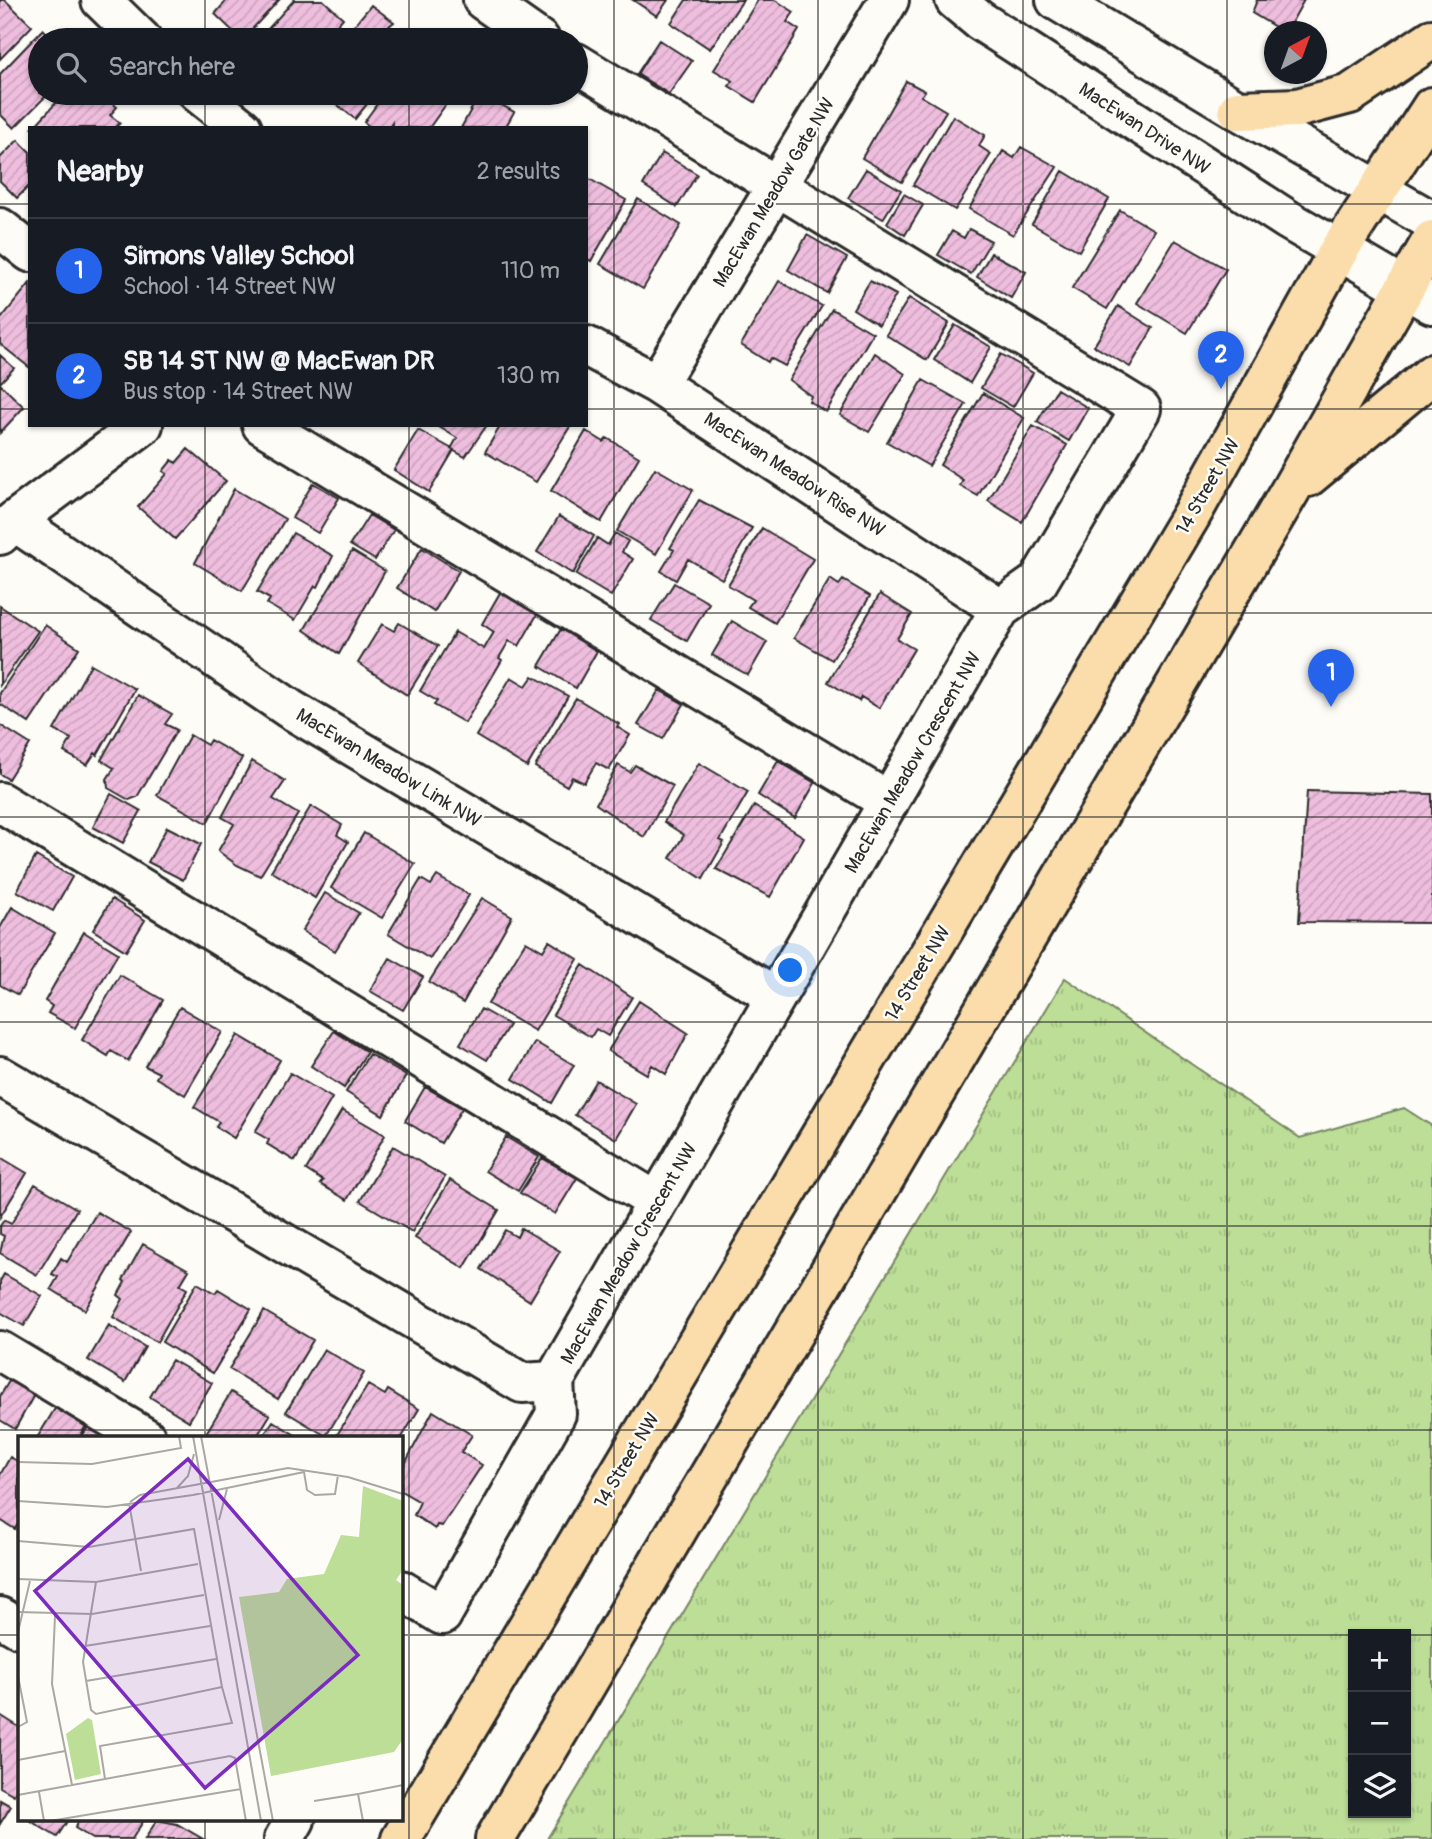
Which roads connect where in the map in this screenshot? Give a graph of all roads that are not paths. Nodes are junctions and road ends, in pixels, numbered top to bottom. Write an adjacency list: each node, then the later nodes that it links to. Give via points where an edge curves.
1 (101, 0): 6 (street)
2 (483, 0): 7 (street)
3 (889, 0): 14 (street, MacEwan Meadow Gate NW)
4 (955, 0): 20 (street, MacEwan Drive NW, via 990,28)
5 (1056, 0): 12 (street)
6 (130, 28)
7 (523, 28)
8 (1432, 39): 12 (main road, via 1350,94 1297,108)
9 (588, 70): 14 (street)
10 (213, 105): 13 (street)
11 (1432, 107): 15 (main road, 14 Street NW)
12 (1238, 110): 15 (street)
13 (239, 126)
14 (777, 186): 24 (street, MacEwan Meadow Gate NW); 29 (street, via 1141,409 1038,582)
15 (1377, 188): 16 (street); 20 (main road, 14 Street NW)
16 (1432, 221)
17 (0, 228): 19 (street)
18 (1432, 240): 21 (main road)
19 (28, 250)
20 (1339, 250): 21 (street, MacEwan Drive NW); 43 (main road, 14 Street NW, via 1190,517)
21 (1418, 296): 27 (main road)
22 (588, 347): 24 (street, MacEwan Meadow Rise NW)
23 (1432, 374): 27 (main road)
24 (657, 384): 29 (street, MacEwan Meadow Rise NW)
25 (140, 427): 28 (street)
26 (265, 427): 30 (street)
27 (1290, 491): 44 (main road)
28 (7, 528): 32 (street, MacEwan Meadow Link NW, via 290,709)
29 (1000, 609): 30 (street, MacEwan Meadow Crescent NW)
30 (889, 802): 32 (street, MacEwan Meadow Crescent NW)
31 (0, 803): 34 (street)
32 (775, 996): 34 (street, MacEwan Meadow Crescent NW)
33 (0, 1076): 36 (street, MacEwan Meadow Crescent NW, via 522,1383)
34 (657, 1202): 36 (street, MacEwan Meadow Crescent NW)
35 (0, 1351): 37 (street)
36 (554, 1381): 38 (street, via 556,1414 442,1615)
37 (143, 1436)
38 (402, 1591)
39 (0, 1617): 40 (street)
40 (18, 1627)
41 (294, 1822): 42 (street)
42 (284, 1839)
43 (401, 1839)
44 (495, 1839)

